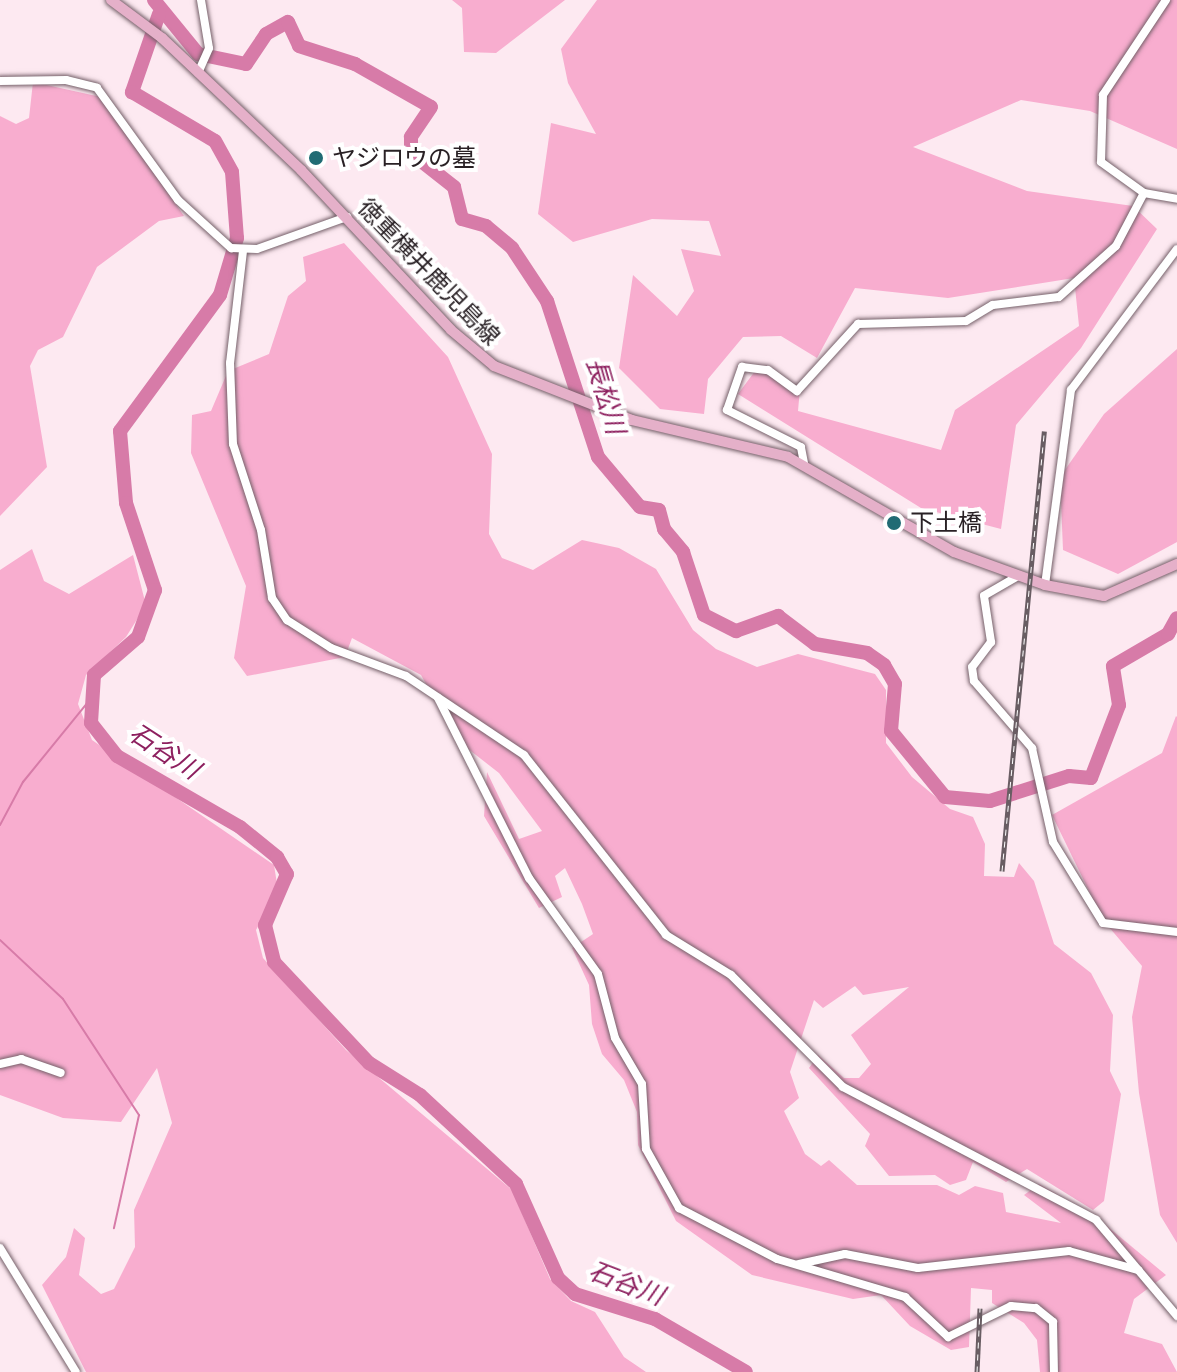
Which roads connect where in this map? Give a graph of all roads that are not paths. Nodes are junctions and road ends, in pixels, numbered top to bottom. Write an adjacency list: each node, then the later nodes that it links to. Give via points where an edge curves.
1 (111, 0): 4 (main road, 徳重横井鹿児島線)
2 (201, 0): 4 (street, via 207,58)
3 (1166, 0): 6 (street, via 1103,95 1101,162)
4 (198, 73): 8 (main road, 徳重横井鹿児島線)
5 (0, 81): 10 (street, via 66,80 97,88 178,200 231,248)
6 (1144, 193): 7 (street); 11 (street, via 1116,246 1059,297 993,305 966,321 858,324 797,391 768,370 742,367 727,410 801,447)
7 (1177, 199)
8 (347, 217): 10 (street); 11 (main road, 徳重横井鹿児島線, via 467,347 566,397)
9 (1177, 249): 14 (street, via 1071,390)
10 (243, 251): 15 (street, via 230,363 233,444 261,530 272,598 304,634 383,664)
11 (804, 463): 13 (main road, 徳重横井鹿児島線, via 937,543)
12 (1177, 564): 14 (main road, 徳重横井鹿児島線, via 1104,596)
13 (1018, 576): 14 (main road, 徳重横井鹿児島線); 16 (street, via 984,596 991,642 972,675 1032,748 1061,859 1103,923)
14 (1045, 585)
15 (438, 698): 20 (street, via 529,878 598,974 615,1038 642,1084 646,1149 679,1208); 21 (street, via 524,755 583,822 645,917 731,975 843,1087 1038,1194 1079,1208)
16 (1177, 932)
17 (0, 1064): 18 (street, via 21,1059)
18 (61, 1073)
19 (0, 1248): 23 (street)
20 (799, 1264): 21 (street, via 845,1254 918,1268 1069,1251); 24 (street, via 905,1297 948,1337 1011,1306 1036,1308 1053,1322)
21 (1142, 1272): 22 (street)
22 (1177, 1316)
23 (76, 1372)
24 (1054, 1372)

